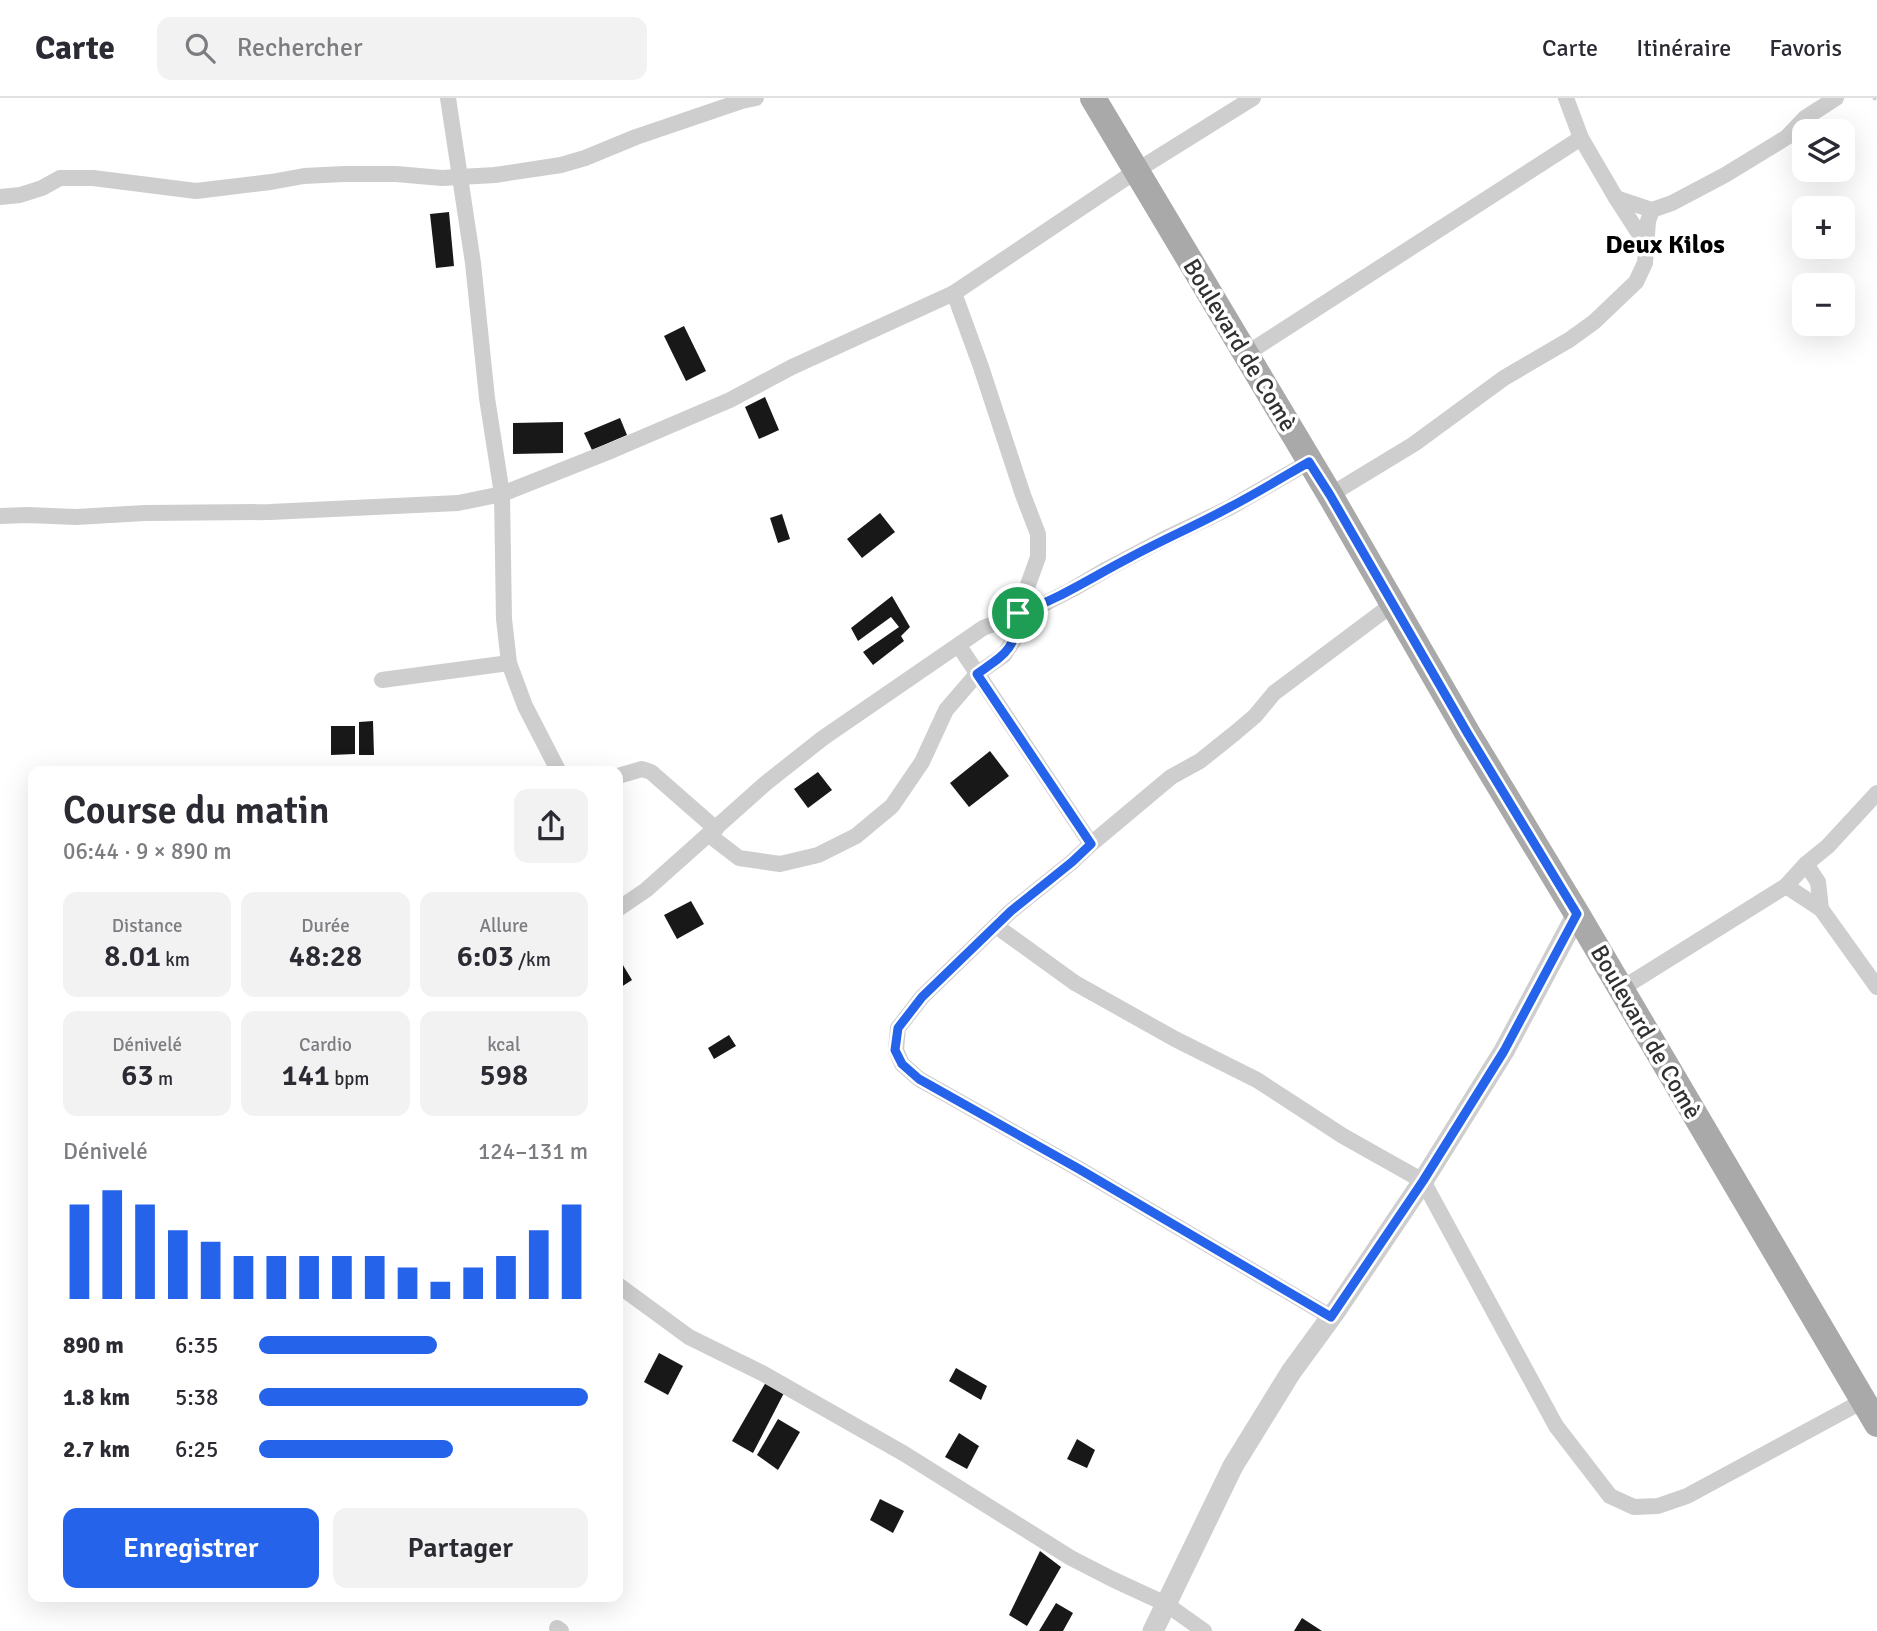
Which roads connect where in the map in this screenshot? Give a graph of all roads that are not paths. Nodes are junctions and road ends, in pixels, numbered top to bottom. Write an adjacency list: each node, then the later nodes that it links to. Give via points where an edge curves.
1 (448, 98): 10 (street)
2 (723, 98): 7 (street)
3 (1093, 98): 9 (main road, Boulevard de Comè)
4 (1253, 98): 9 (street)
5 (1566, 98): 8 (street)
6 (1836, 98): 13 (street, via 1805,118 1787,137 1725,175)
7 (749, 99): 10 (street, via 585,158)
8 (1581, 138): 12 (street); 16 (street)
9 (1136, 171): 15 (street); 16 (main road, Boulevard de Comè)
10 (459, 177): 11 (street, via 304,176 196,191 60,178 20,195); 18 (street)
11 (0, 197)
12 (1616, 198): 13 (street); 14 (street)
13 (1652, 210): 14 (street)
14 (1645, 243): 19 (street, via 1645,263 1636,282 1594,322 1504,377 1415,444)
15 (954, 293): 18 (street, via 730,400); 22 (street, via 1038,534 1038,557)
16 (1246, 354): 17 (main road, Boulevard de Comè)
17 (1309, 462): 19 (main road, Boulevard de Comè); 22 (street, via 1073,589)
18 (502, 494): 20 (street, via 458,503 270,512); 24 (street)
19 (1330, 495): 21 (main road, Boulevard de Comè)
20 (0, 516)
21 (1393, 604): 31 (street, via 1273,694 1235,733 1171,777); 36 (main road, Boulevard de Comè)
22 (1018, 613): 23 (street, via 983,628); 25 (street, via 1017,635 1004,655)
23 (959, 646): 25 (street); 30 (street, via 823,738)
24 (509, 663): 26 (street); 27 (street)
25 (977, 674): 30 (street, via 946,710 922,762 892,806 856,836 818,855 780,864 739,858); 31 (street)
26 (382, 680)
27 (556, 766)
28 (623, 775): 30 (street, via 642,769 651,772)
29 (1877, 793): 32 (street)
30 (712, 832): 34 (street)
31 (1091, 844): 37 (street)
32 (1806, 864): 33 (street); 35 (street, via 1818,882)
33 (1786, 886): 35 (street); 39 (street)
34 (623, 906)
35 (1821, 909): 38 (street)
36 (1577, 914): 39 (main road, Boulevard de Comè); 40 (street, via 1504,1051)
37 (996, 926): 40 (street, via 1075,983 1257,1080); 42 (street, via 922,997 898,1028 895,1050 902,1064 919,1079)
38 (1877, 987)
39 (1621, 989): 43 (main road, Boulevard de Comè)
40 (1423, 1181): 42 (street); 43 (street, via 1556,1426 1609,1496 1634,1507 1658,1506 1687,1496)
41 (623, 1290): 45 (street, via 689,1337 903,1453 1071,1558)
42 (1331, 1317): 45 (street, via 1233,1466)
43 (1863, 1401): 44 (main road, Boulevard de Comè)
44 (1877, 1424)
45 (1166, 1604): 46 (street); 47 (street)
46 (1153, 1631)
47 (1204, 1631)

